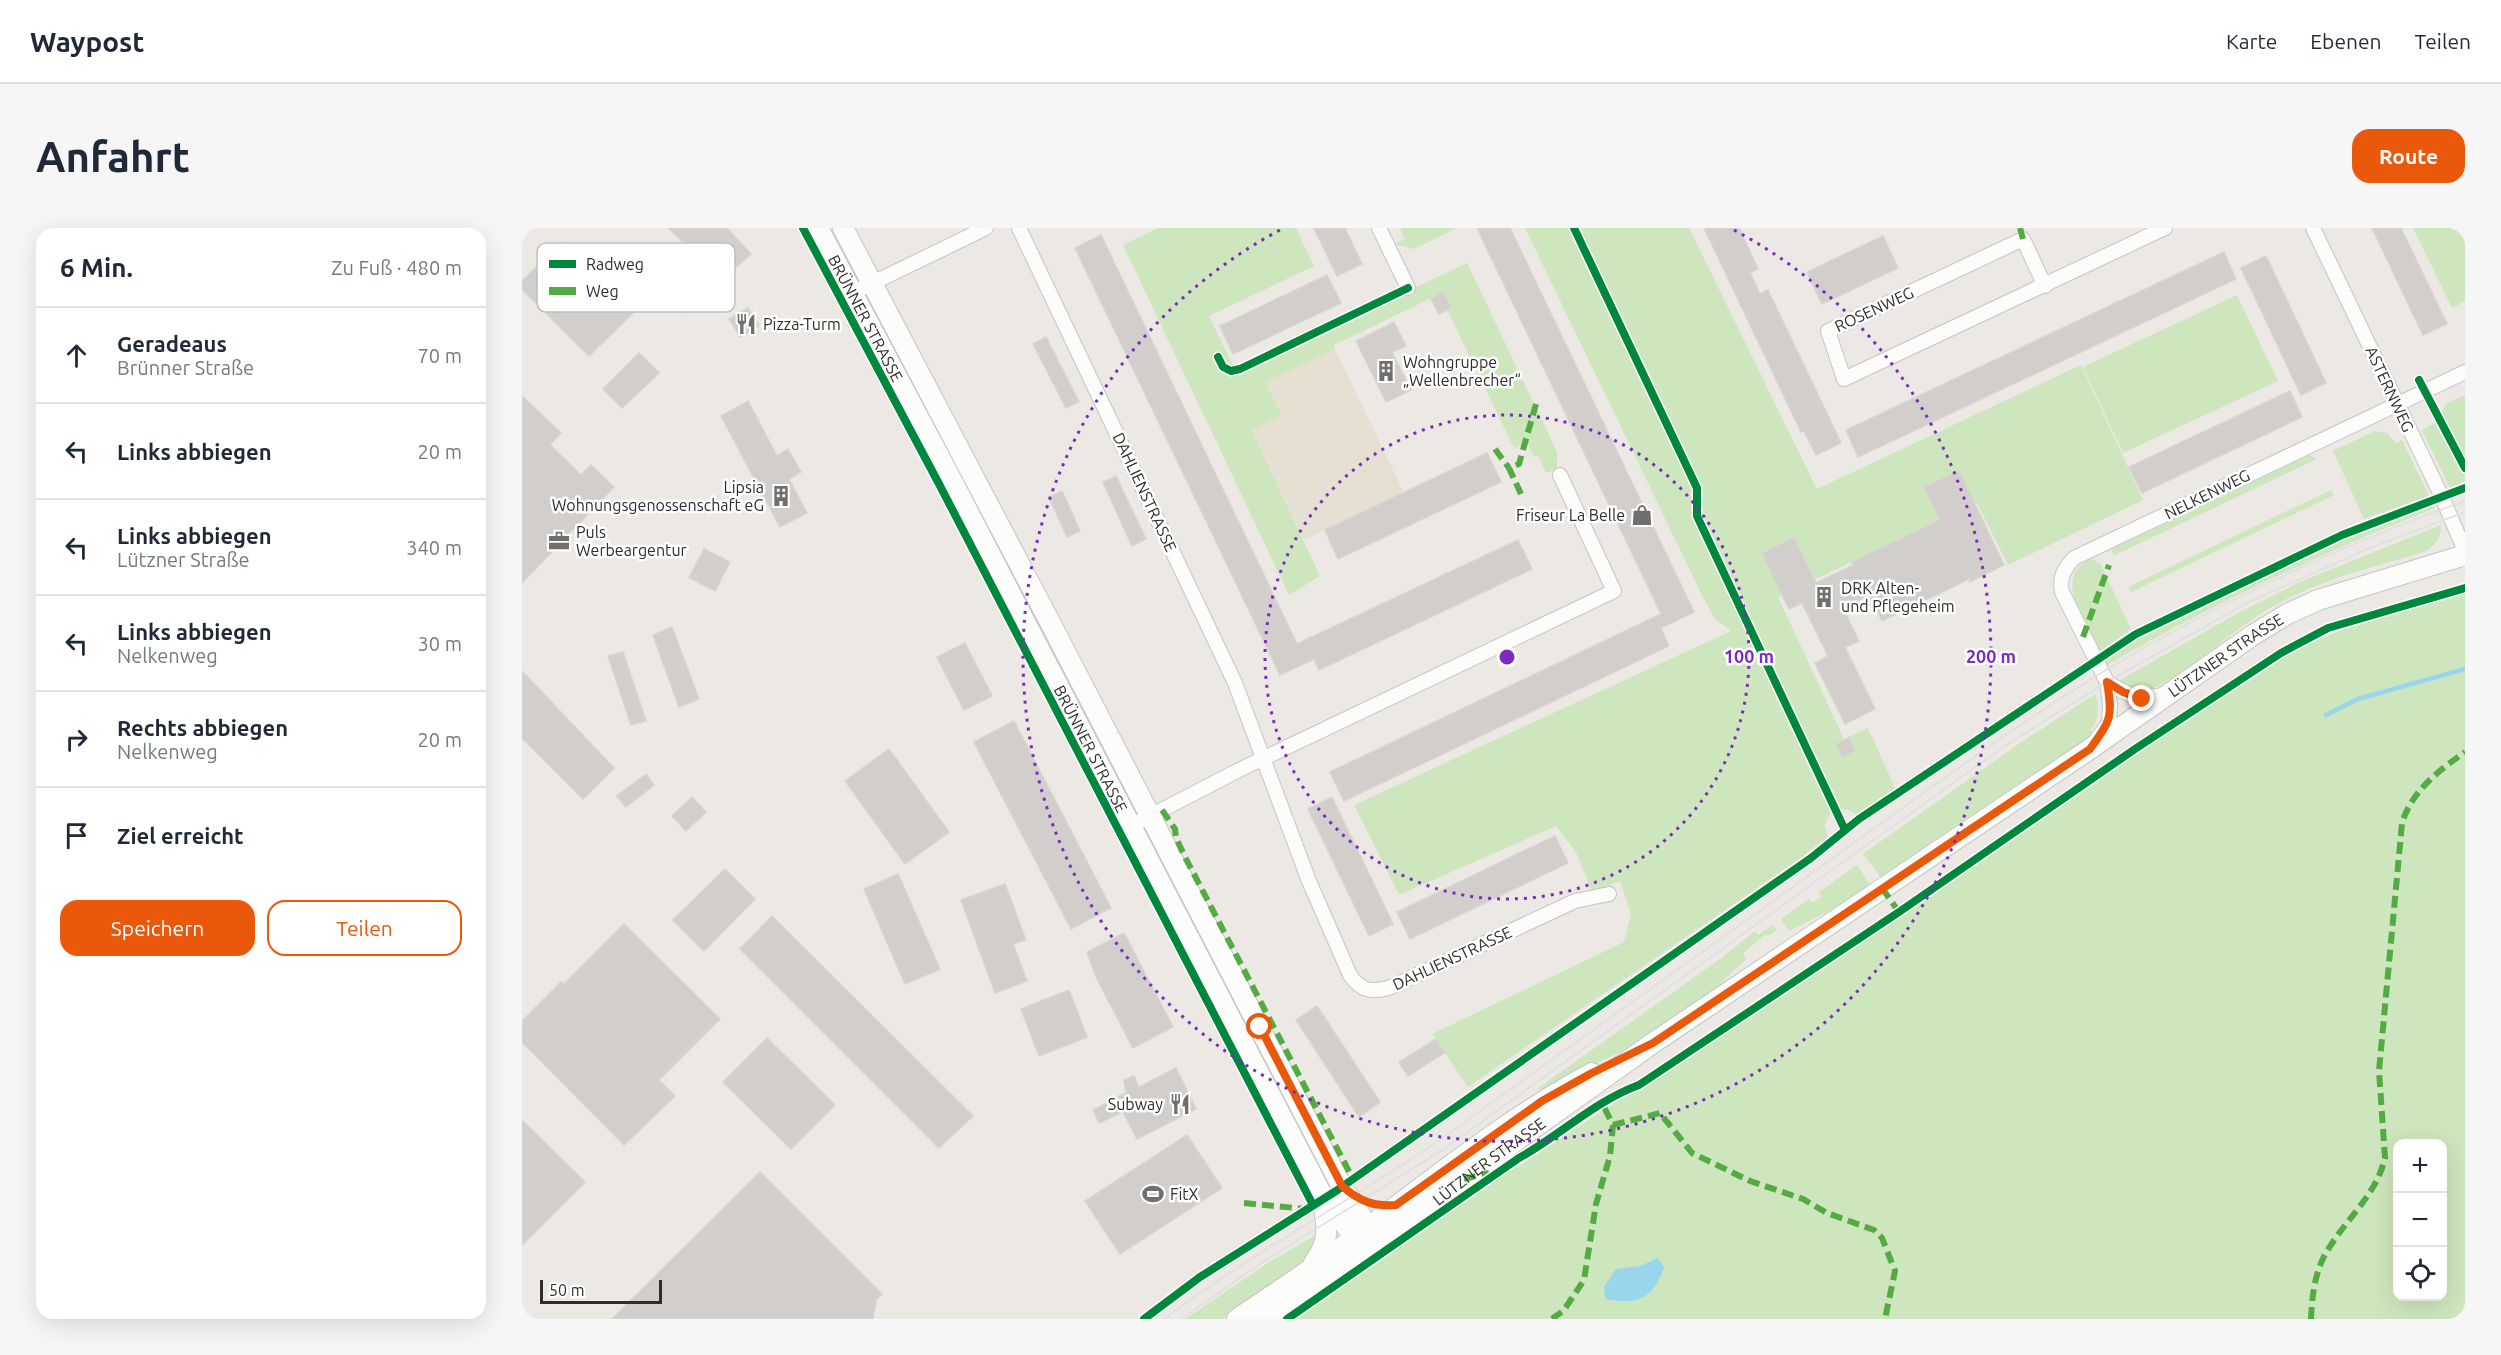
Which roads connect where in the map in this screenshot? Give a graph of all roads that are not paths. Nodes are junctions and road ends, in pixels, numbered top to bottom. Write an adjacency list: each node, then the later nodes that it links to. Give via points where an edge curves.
1 (818, 228): 11 (main road, BRÜNNER STRASSE)
2 (843, 228): 8 (main road, BRÜNNER STRASSE)
3 (986, 228): 8 (street)
4 (1019, 228): 19 (street, DAHLIENSTRASSE, via 1234,682)
5 (1378, 228): 10 (street)
6 (2165, 228): 9 (street, ROSENWEG)
7 (2313, 228): 13 (street, ASTERNWEG)
8 (871, 282): 11 (street); 20 (main road, BRÜNNER STRASSE)
9 (2045, 286): 9 (street, ROSENWEG, via 1844,379 1828,331 2023,239)
10 (1408, 288)
11 (852, 292): 21 (main road, BRÜNNER STRASSE)
12 (2465, 372): 13 (street, NELKENWEG)
13 (2396, 404): 15 (street, ASTERNWEG); 16 (street, NELKENWEG, via 2074,558 2063,573 2062,592)
14 (1560, 475): 19 (street, via 1614,591)
15 (2465, 553): 17 (main road, LÜTZNER STRASSE, via 2299,609 2253,635)
16 (2107, 682): 17 (street, via 2142,699); 18 (street, NELKENWEG, via 2109,723)
17 (2169, 693): 18 (main road, LÜTZNER STRASSE)
18 (2090, 749): 23 (main road, LÜTZNER STRASSE)
19 (1264, 758): 20 (street); 22 (street, DAHLIENSTRASSE, via 1309,881 1350,975 1367,991 1391,987 1575,901)
20 (1151, 816): 21 (street); 24 (main road, BRÜNNER STRASSE)
21 (1131, 826): 25 (main road, BRÜNNER STRASSE)
22 (1609, 894)
23 (1653, 1043): 26 (main road, LÜTZNER STRASSE, via 1542,1101); 27 (main road, LÜTZNER STRASSE, via 1388,1236)
24 (1342, 1186): 26 (main road, via 1363,1201 1379,1206); 27 (main road, BRÜNNER STRASSE)
25 (1320, 1191): 27 (main road, BRÜNNER STRASSE); 28 (main road, via 1326,1239)
26 (1396, 1205): 27 (main road, LÜTZNER STRASSE)
27 (1362, 1240): 28 (main road, LÜTZNER STRASSE); 30 (main road, LÜTZNER STRASSE)
28 (1309, 1270): 29 (main road, LÜTZNER STRASSE)
29 (1237, 1319)
30 (1265, 1319)

